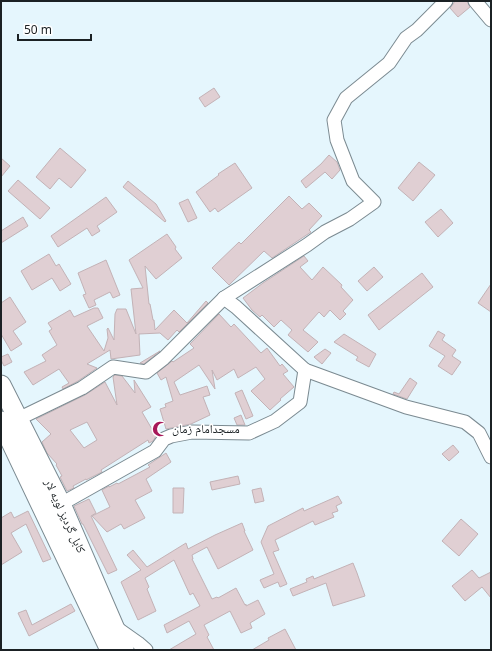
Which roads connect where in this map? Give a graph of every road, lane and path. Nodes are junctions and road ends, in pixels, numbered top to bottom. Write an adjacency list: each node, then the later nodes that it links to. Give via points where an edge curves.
1 (446, 1): 4 (street, via 406,38 389,63 346,98 334,120 337,140 353,181 374,202)
2 (475, 1): 3 (street)
3 (491, 20)
4 (224, 298): 5 (street); 7 (street, via 164,358 146,372 113,367 82,388)
5 (305, 370): 8 (street, via 406,407 465,422 479,433); 9 (street, via 300,402 275,421 249,433 192,432 171,436 164,439 155,451)
6 (1, 385): 7 (highway, کابل گردیز لویه لار)
7 (10, 420): 9 (highway, کابل گردیز لویه لار); 11 (highway, کابل گردیز لویه لار)
8 (491, 457)
9 (61, 504): 10 (highway, کابل گردیز لویه لار)
10 (114, 626): 12 (highway, کابل گردیز لویه لار); 13 (street)
11 (110, 650)
12 (124, 650)
13 (146, 650)

